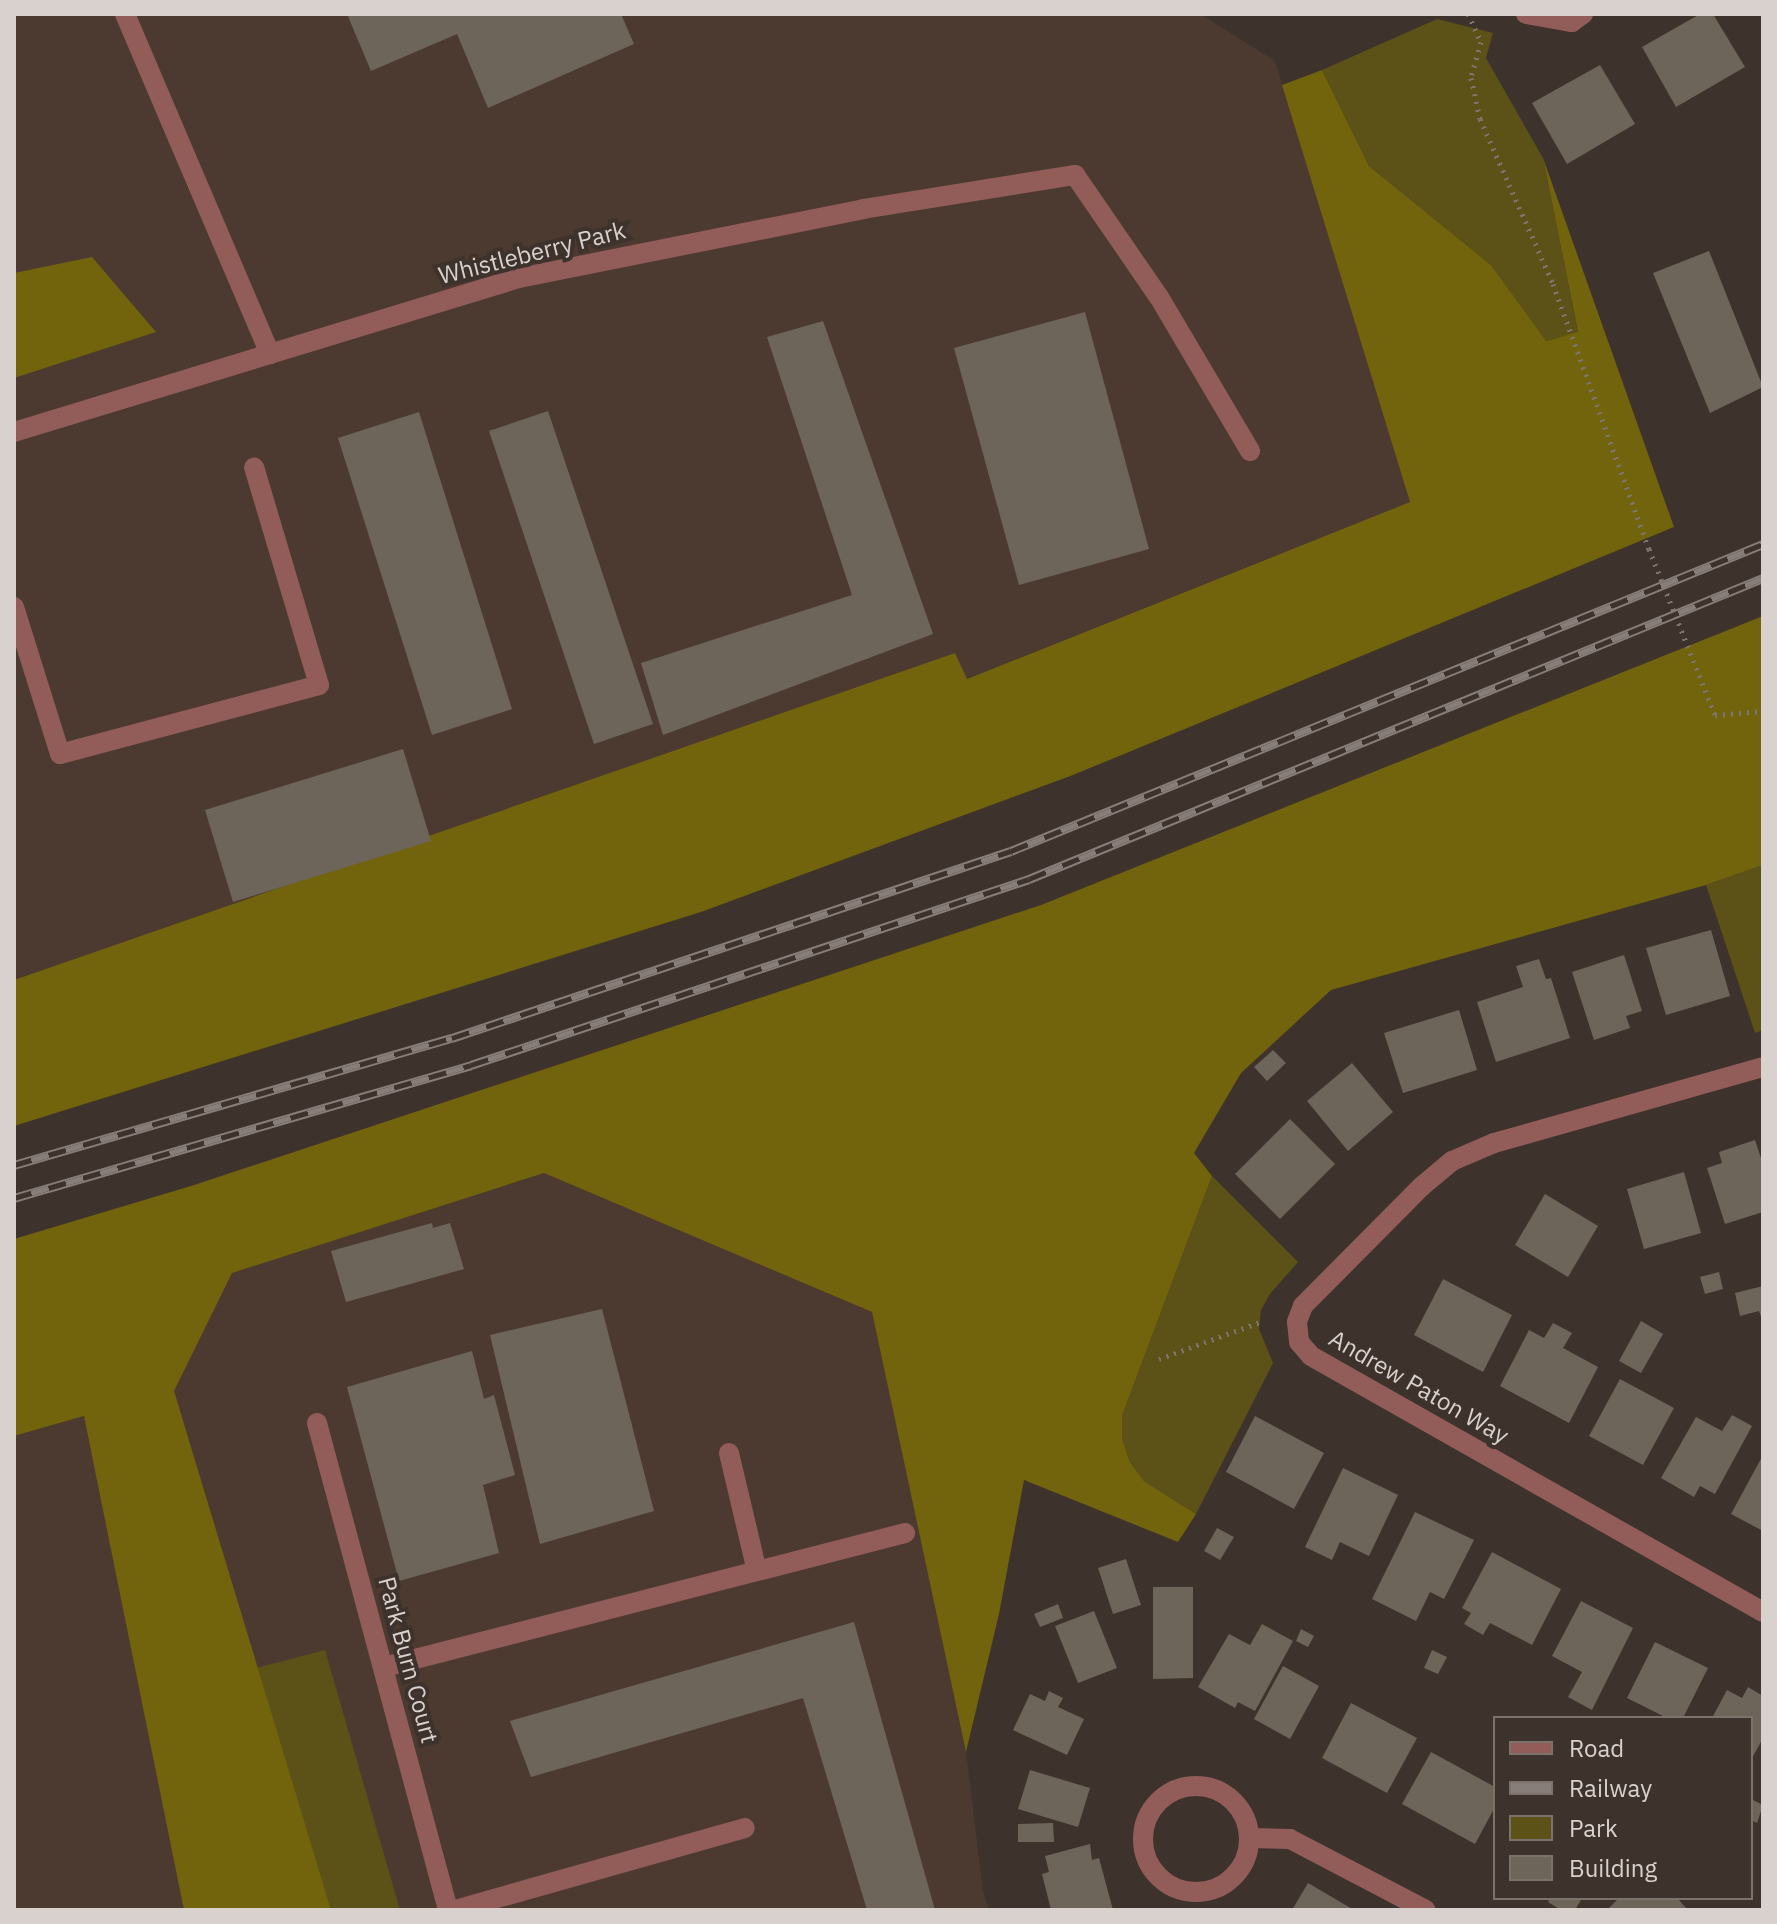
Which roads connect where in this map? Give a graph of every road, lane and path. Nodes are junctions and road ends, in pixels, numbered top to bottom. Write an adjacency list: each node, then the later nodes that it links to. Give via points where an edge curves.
1 (125, 14): 5 (street)
2 (1468, 14): 10 (path, via 1481,42 1471,78 1480,119 1553,284 1715,715)
3 (1526, 14): 4 (street)
4 (1578, 18)
5 (270, 354): 6 (street, Whistleberry Park); 7 (street, Whistleberry Park, via 519,278 863,209 1075,175 1159,297)
6 (14, 432)
7 (1250, 451)
8 (254, 467): 9 (street, via 319,685 60,754)
9 (14, 607)
10 (1763, 711)
11 (1763, 1067): 12 (street, via 1494,1143 1452,1161)
12 (1303, 1306): 13 (path); 18 (street, Andrew Paton Way, via 1297,1322 1299,1342 1311,1356)
13 (1159, 1359)
14 (317, 1423): 19 (street, Park Burn Court)
15 (729, 1453): 17 (street)
16 (905, 1533): 17 (street)
17 (757, 1571): 19 (street)
18 (1763, 1612)
19 (384, 1667): 22 (street, Park Burn Court)
20 (745, 1828): 23 (street)
21 (1249, 1838): 21 (street, via 1245,1860 1232,1878 1213,1890 1191,1893 1169,1886 1153,1871 1144,1851 1143,1829 1152,1808 1168,1793 1190,1785 1212,1787 1231,1798 1245,1816); 24 (street, via 1290,1839)
22 (448, 1910)
23 (455, 1910)
24 (1426, 1910)

